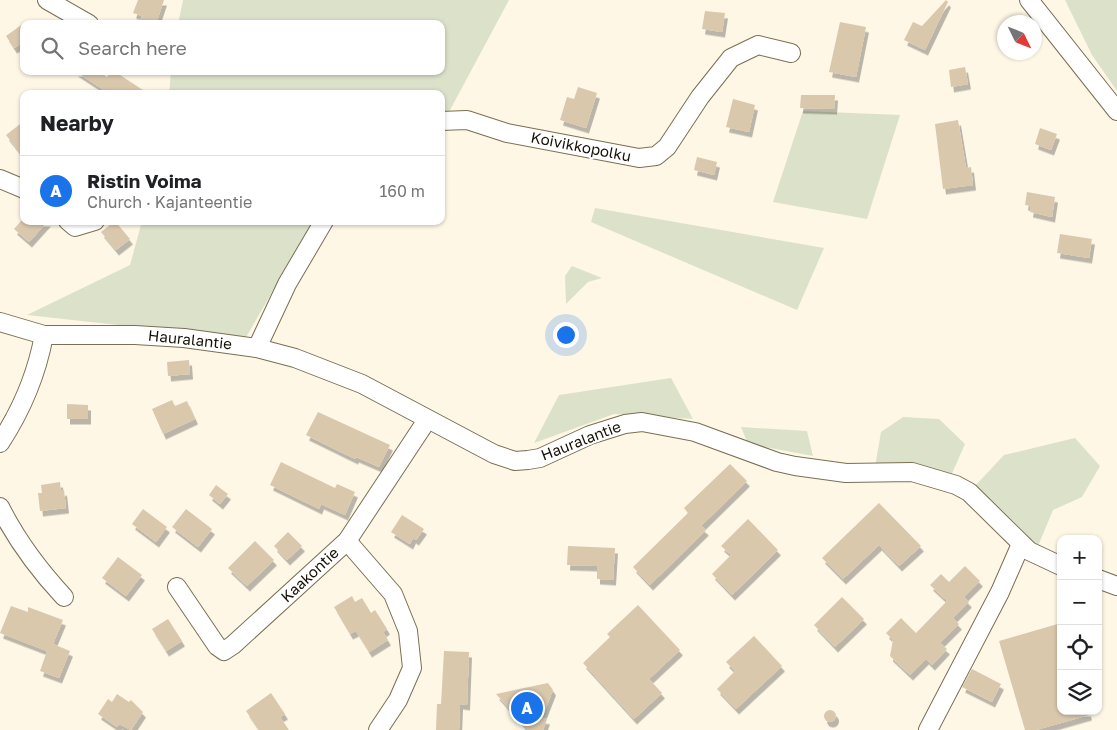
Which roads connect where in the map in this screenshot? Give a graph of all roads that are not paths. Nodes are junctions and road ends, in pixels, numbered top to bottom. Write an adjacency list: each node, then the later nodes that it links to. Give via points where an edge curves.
1 (47, 0): 3 (street)
2 (1029, 0): 6 (street)
3 (71, 6): 4 (street)
4 (85, 20)
5 (791, 53): 7 (street, Koivikkopolku, via 758,45 732,58 667,147 656,156 639,158 507,132 467,120)
6 (1117, 111)
7 (445, 121)
8 (0, 179): 9 (street)
9 (20, 187)
10 (72, 225): 11 (street, via 75,228)
11 (84, 225)
12 (322, 225): 15 (street, via 287,284)
13 (0, 322): 14 (street, Hauralantie)
14 (44, 335): 15 (street, Hauralantie, via 135,335); 17 (street, via 32,378 14,421)
15 (257, 348): 16 (street, Hauralantie, via 295,358 362,384)
16 (427, 420): 19 (street, Kaakontie); 20 (street, Hauralantie, via 494,454 515,461 540,458 590,436 642,422 695,432 795,466 846,472 919,473 970,492)
17 (0, 443)
18 (0, 507): 25 (street, via 31,560)
19 (347, 540): 24 (street, Kaakontie, via 224,651 210,638); 26 (street, via 393,594 408,631 412,668 398,700)
20 (1022, 544): 21 (street, Hauralantie, via 1029,551); 27 (street)
21 (1057, 564)
22 (1101, 580): 23 (street)
23 (1117, 586)
24 (177, 587)
25 (64, 597)
26 (378, 730)
27 (928, 730)

